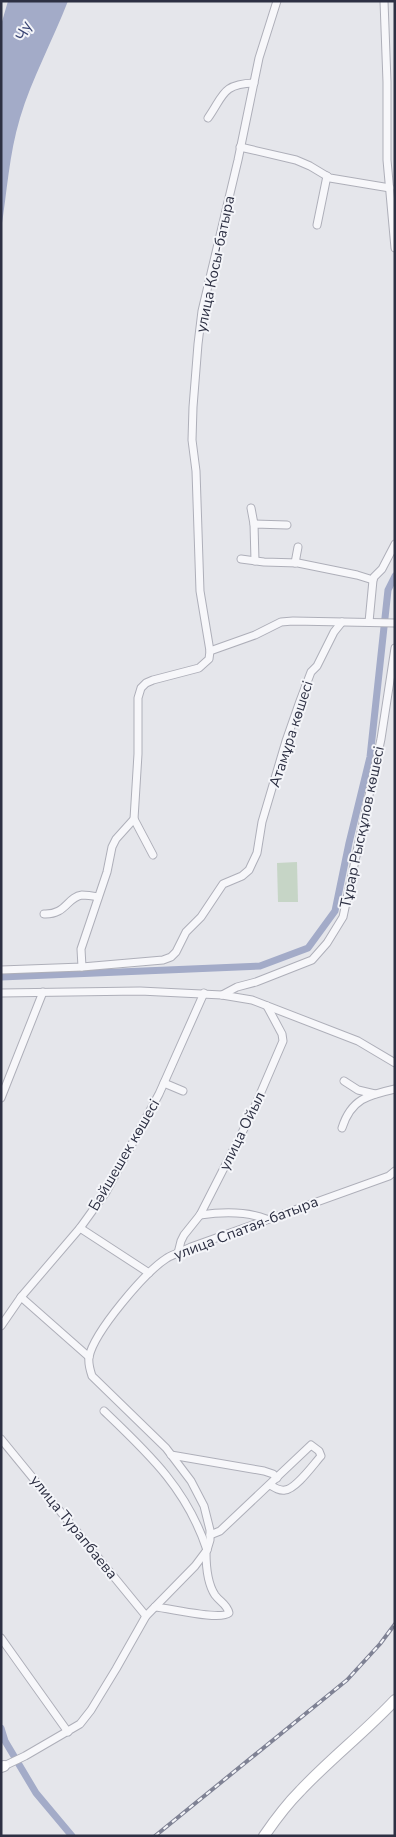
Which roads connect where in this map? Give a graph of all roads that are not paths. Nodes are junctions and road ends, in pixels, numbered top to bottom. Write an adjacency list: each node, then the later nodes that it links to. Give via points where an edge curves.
1 (277, 1): 3 (street, улица Косы-батыра)
2 (384, 1): 7 (street)
3 (254, 83): 4 (street, via 238,84 226,90); 5 (street, улица Косы-батыра)
4 (208, 118)
5 (240, 147): 6 (street, via 296,160); 24 (street, улица Косы-батыра, via 202,311 193,407 200,591)
6 (327, 176): 7 (street); 8 (street)
7 (390, 188): 9 (street)
8 (317, 225)
9 (395, 229): 10 (street)
10 (395, 248)
11 (251, 508): 12 (street)
12 (254, 524): 13 (street); 17 (street)
13 (287, 525)
14 (395, 544): 19 (street)
15 (298, 547): 18 (street)
16 (241, 559): 17 (street)
17 (255, 561): 18 (street)
18 (295, 563): 19 (street)
19 (373, 580): 21 (street)
20 (342, 622): 21 (street); 24 (street, via 281,622); 29 (street, Атамұра көшесі, via 311,672 293,719 262,822 257,853 249,870 223,884 171,956 162,960)
21 (372, 622): 22 (street)
22 (395, 623)
23 (395, 648): 34 (street, Тұрар Рысқұлов көшесі, via 381,739 343,917 312,960)
24 (210, 651): 25 (street, via 208,659 199,668 153,680 141,688 137,710)
25 (134, 819): 26 (street); 27 (street, via 112,847)
26 (153, 855)
27 (98, 897): 28 (street, via 76,897 63,909); 29 (street, via 81,949)
28 (44, 914)
29 (82, 967): 30 (street)
30 (1, 970)
31 (1, 992): 32 (street)
32 (43, 992): 33 (street); 42 (street)
33 (204, 993): 34 (street); 38 (street, Бәйшешек көшесі)
34 (222, 995): 35 (street)
35 (267, 1006): 36 (street, via 358,1042); 45 (street, улица Ойыл, via 283,1041 252,1113)
36 (395, 1063)
37 (344, 1081): 41 (street, via 358,1090)
38 (164, 1083): 40 (street); 47 (street, Бәйшешек көшесі, via 106,1192)
39 (395, 1090): 41 (street)
40 (183, 1091)
41 (376, 1094): 43 (street, via 355,1103)
42 (1, 1098)
43 (342, 1128)
44 (395, 1171): 46 (street, улица Спатая-батыра, via 389,1176)
45 (200, 1215): 46 (street, via 239,1213); 48 (street, улица Ойыл, via 184,1235)
46 (266, 1220): 48 (street, улица Спатая-батыра)
47 (80, 1228): 49 (street); 50 (street, Бәйшешек көшесі)
48 (178, 1253): 49 (street, улица Спатая-батыра)
49 (150, 1273): 52 (street, улица Спатая-батыра, via 123,1302 98,1337)
50 (21, 1297): 51 (street, Бәйшешек көшесі); 52 (street)
51 (1, 1326)
52 (89, 1357): 55 (street, via 92,1376)
53 (104, 1411): 58 (street, via 147,1452 180,1492)
54 (1, 1439): 63 (street, улица Турапбаева)
55 (171, 1455): 56 (street, via 264,1471); 59 (street, via 191,1481)
56 (277, 1478): 57 (street); 57 (street, via 311,1445 319,1451 321,1456 295,1486 279,1490)
57 (270, 1485): 60 (street, via 220,1531)
58 (193, 1514): 59 (street); 61 (street)
59 (206, 1515): 60 (street)
60 (210, 1535): 61 (street)
61 (207, 1551): 62 (street); 62 (street, via 210,1585 229,1613 214,1616)
62 (155, 1607): 63 (street)
63 (146, 1616): 66 (street, via 91,1710 80,1724)
64 (1, 1638): 66 (street)
65 (395, 1700): 68 (street, via 299,1792)
66 (68, 1732): 67 (street)
67 (3, 1767)
68 (264, 1836)

